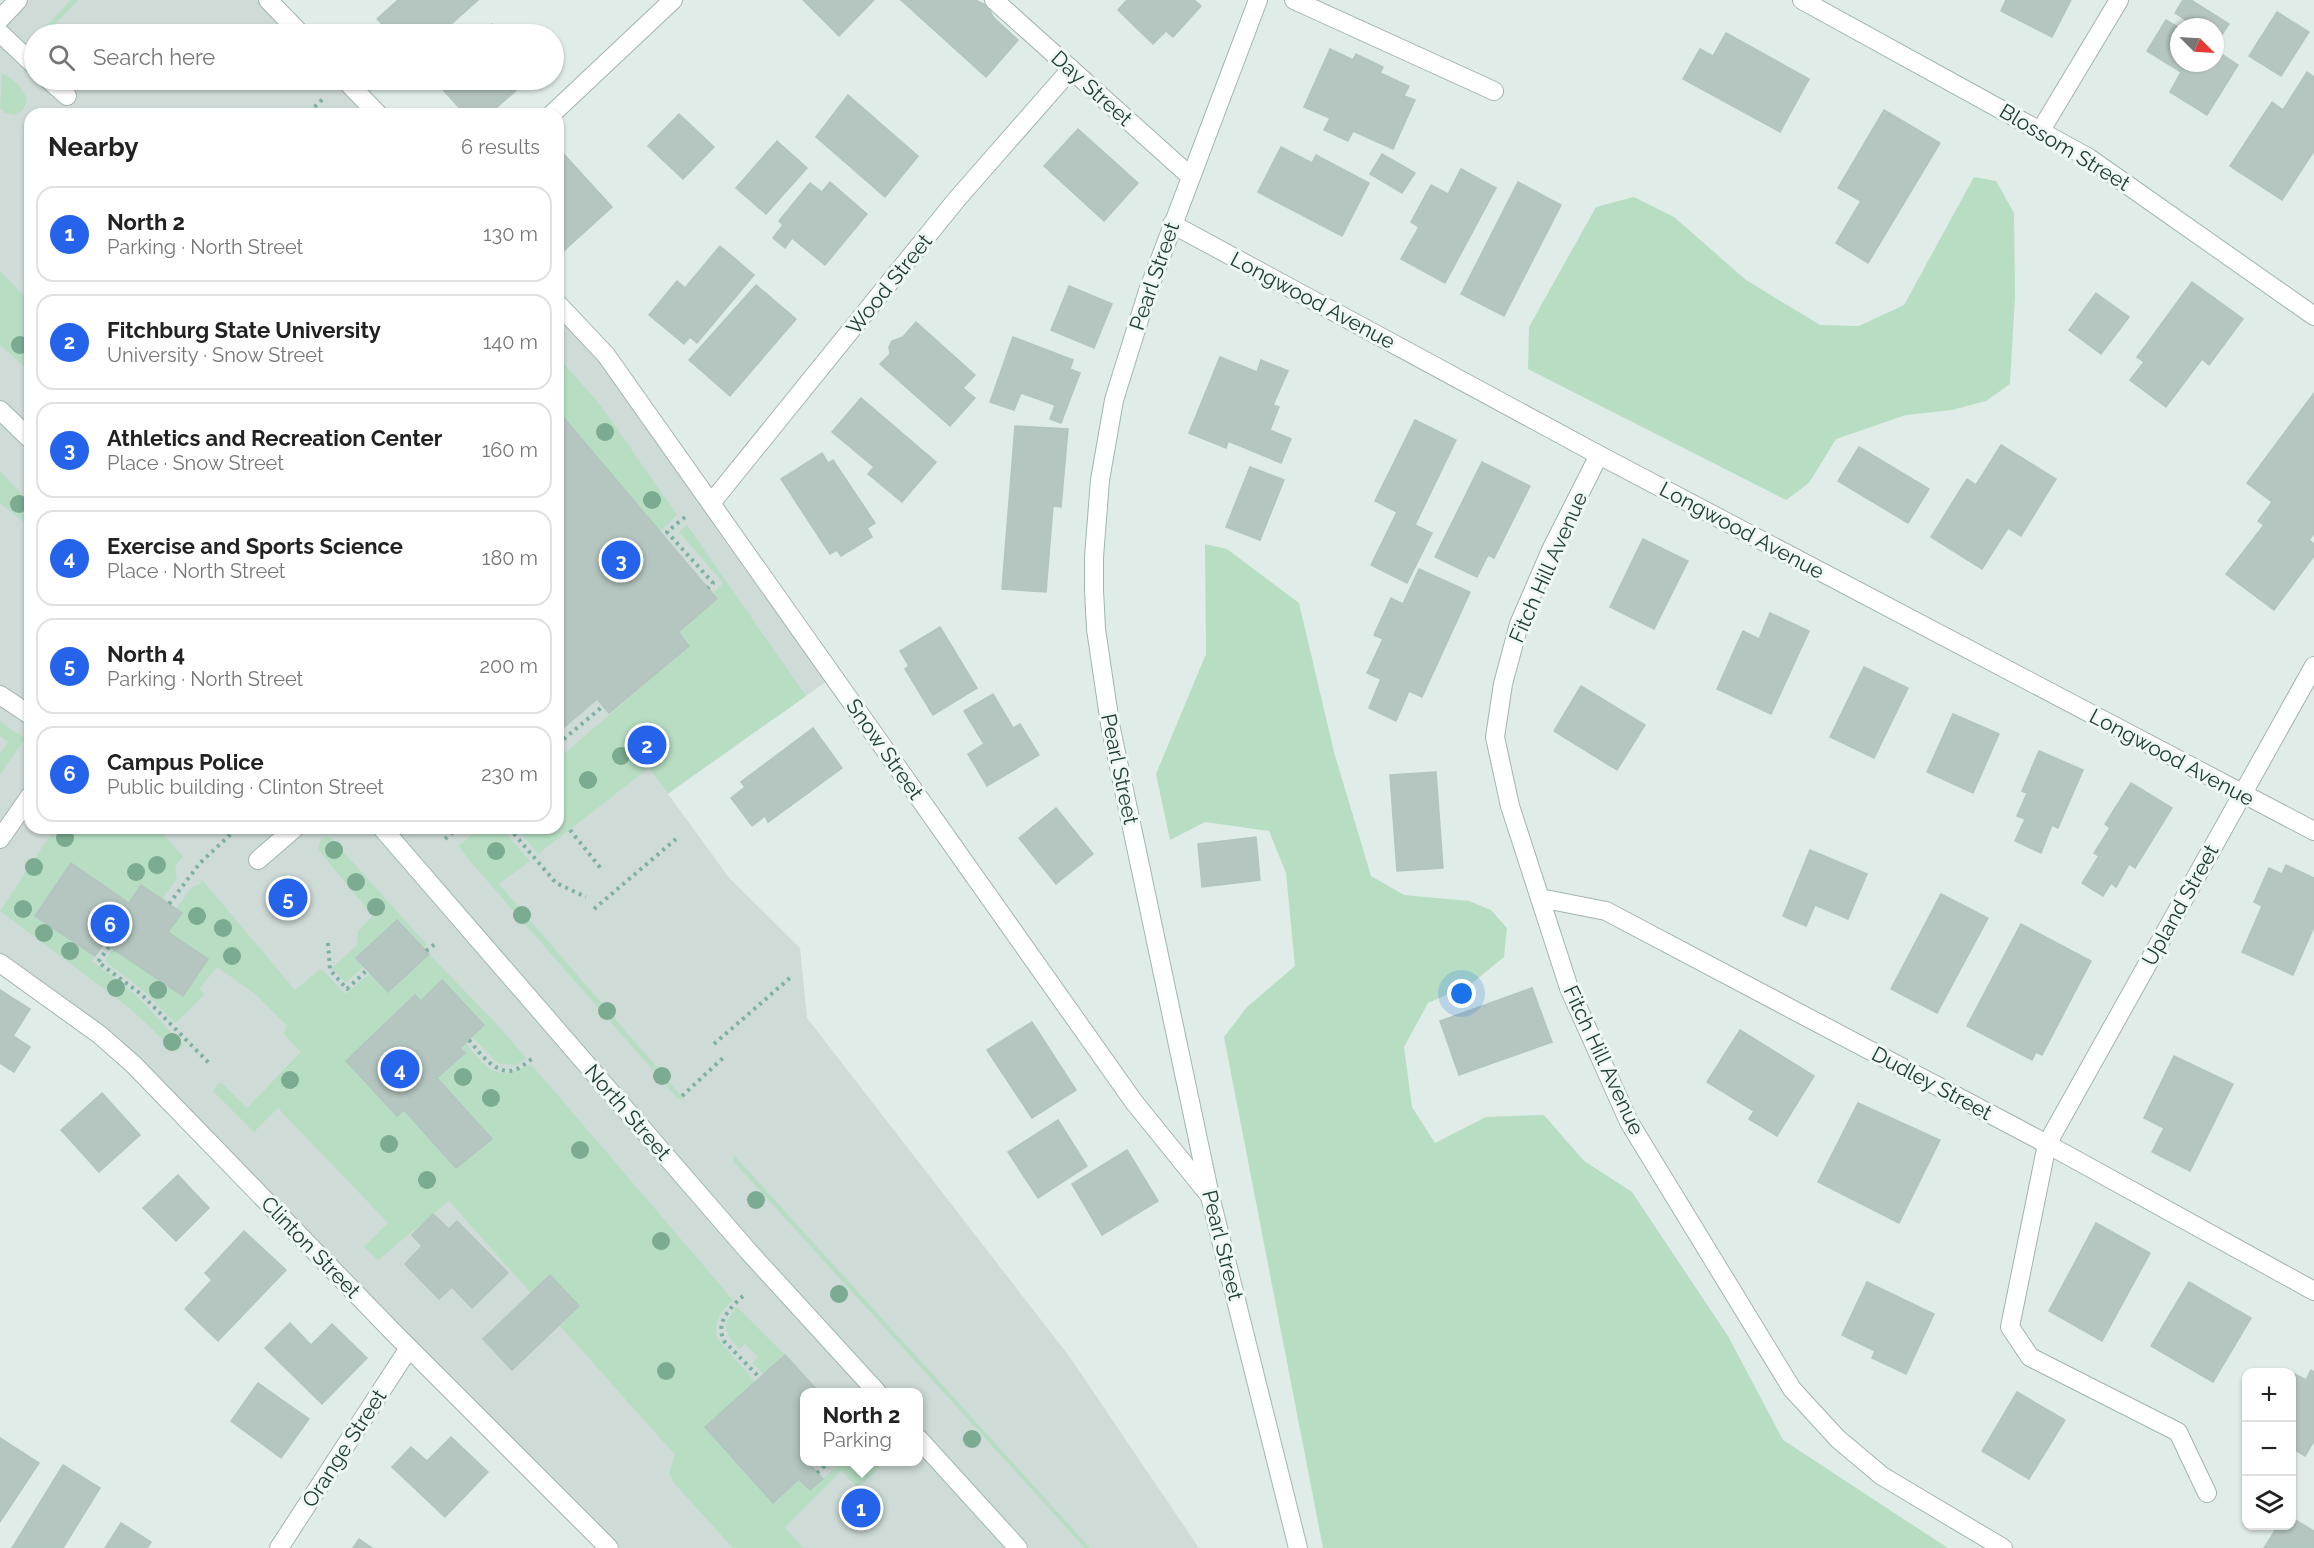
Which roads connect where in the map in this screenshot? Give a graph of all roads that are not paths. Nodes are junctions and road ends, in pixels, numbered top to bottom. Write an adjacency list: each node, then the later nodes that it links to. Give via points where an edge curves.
1 (18, 0): 9 (street)
2 (268, 0): 10 (street)
3 (673, 0): 19 (street)
4 (994, 0): 13 (street, Day Street)
5 (1258, 0): 21 (street, Pearl Street)
6 (1294, 0): 16 (street)
7 (1802, 0): 20 (street, Blossom Street)
8 (2119, 0): 20 (street)
9 (0, 19)
10 (291, 24)
11 (0, 33): 12 (street)
12 (24, 56)
13 (1071, 69): 21 (street, Day Street); 28 (street, Wood Street, via 957,199)
14 (60, 90): 17 (street)
15 (355, 90): 18 (street)
16 (1494, 91)
17 (67, 96)
18 (372, 108)
19 (558, 108)
20 (2041, 130): 24 (street, Blossom Street, via 2119,177)
21 (1190, 176): 22 (street, Pearl Street)
22 (1172, 224): 27 (street, Longwood Avenue); 42 (street, Pearl Street, via 1128,351 1107,434 1094,557 1095,619 1110,724)
23 (564, 310): 28 (street, Snow Street, via 606,356)
24 (2314, 316)
25 (0, 410): 26 (street)
26 (24, 433)
27 (1599, 455): 32 (street, Longwood Avenue); 39 (street, Fitch Hill Avenue, via 1519,624 1503,684 1495,737 1510,806)
28 (712, 502): 42 (street, Snow Street, via 1134,1102)
29 (2314, 666): 32 (street, Upland Street)
30 (0, 695): 31 (street)
31 (24, 711)
32 (2242, 794): 34 (street, Longwood Avenue); 41 (street, Upland Street)
33 (24, 805): 37 (street)
34 (2314, 831)
35 (288, 834): 38 (street)
36 (387, 834): 45 (street, North Street, via 749,1252)
37 (0, 839)
38 (258, 860)
39 (1540, 898): 41 (street, Dudley Street, via 1606,911); 52 (street, Fitch Hill Avenue, via 1569,988 1629,1122 1792,1389 1838,1439 1882,1476)
40 (0, 963): 44 (street, Clinton Street, via 100,1035 134,1065)
41 (2047, 1144): 43 (street, Dudley Street); 47 (street, Upland Street, via 2010,1327 2030,1357 2178,1432)
42 (1210, 1196): 51 (street, Pearl Street)
43 (2314, 1291)
44 (409, 1348): 48 (street, Orange Street); 49 (street, Clinton Street)
45 (873, 1388)
46 (923, 1444): 50 (street)
47 (2207, 1493)
48 (279, 1548)
49 (609, 1548)
50 (1018, 1548)
51 (1298, 1548)
52 (2003, 1548)

